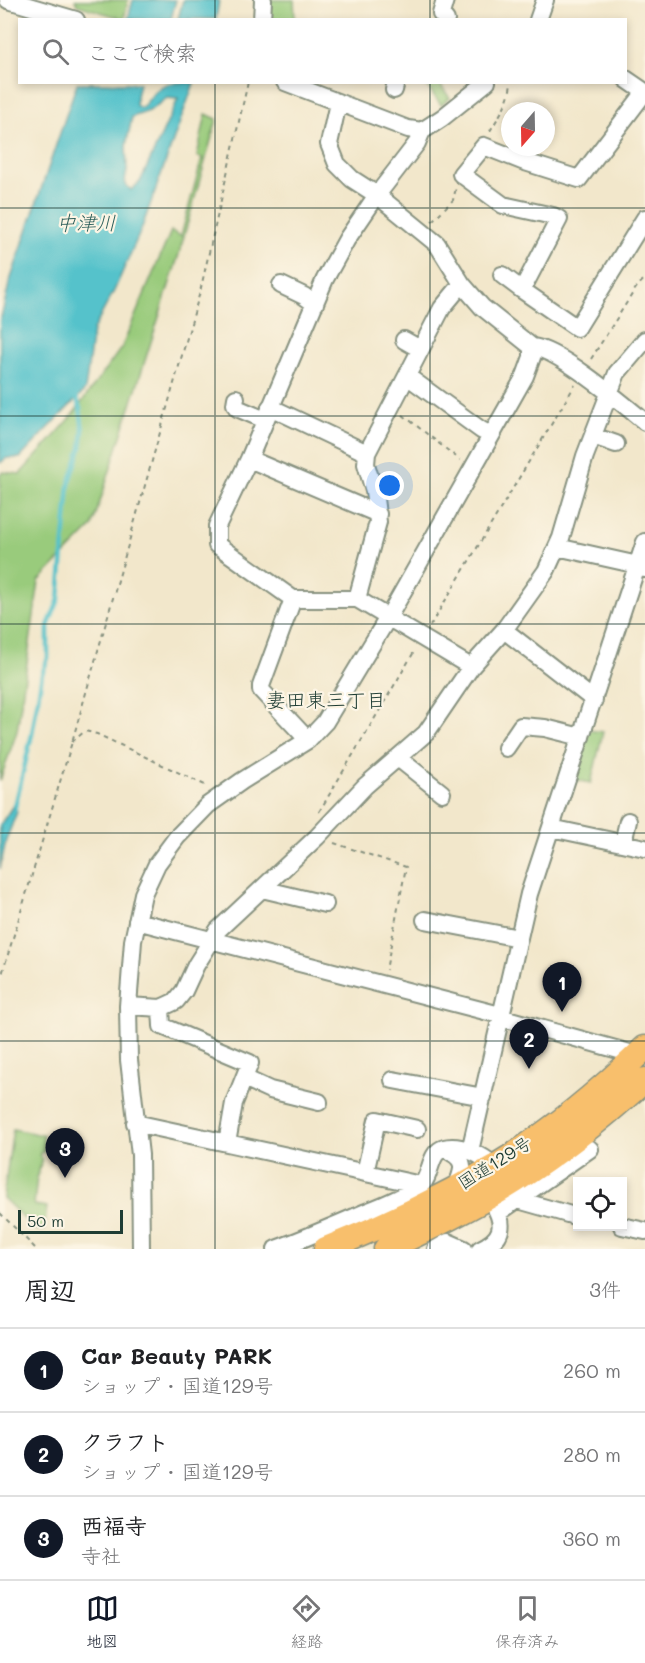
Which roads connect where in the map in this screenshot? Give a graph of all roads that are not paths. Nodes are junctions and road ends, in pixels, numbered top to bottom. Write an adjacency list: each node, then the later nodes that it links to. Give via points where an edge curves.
1 (8, 0): 5 (street)
2 (263, 0): 6 (street)
3 (445, 0): 7 (street, via 441,14)
4 (545, 0): 8 (street)
5 (69, 18)
6 (261, 18)
7 (444, 18)
8 (539, 18)
9 (627, 80): 12 (street)
10 (290, 84): 13 (street)
11 (484, 84): 14 (street)
12 (645, 92): 20 (street, via 579,179 484,146 461,174 503,205 559,219)
13 (338, 103): 14 (street); 15 (street, via 329,144 337,164)
14 (422, 131): 15 (street)
15 (377, 195): 18 (street, via 438,244); 21 (street, via 348,239)
16 (645, 218): 20 (street, via 577,328)
17 (502, 275): 20 (street)
18 (462, 284): 24 (street, via 482,307); 25 (street, via 442,308)
19 (282, 285): 21 (street)
20 (522, 290)
21 (315, 304): 29 (street)
22 (404, 340): 25 (street)
23 (645, 340): 27 (street, via 617,373)
24 (532, 347): 27 (street, via 541,348); 31 (street, via 525,376)
25 (420, 349): 26 (street)
26 (407, 376): 31 (street); 34 (street)
27 (610, 392): 30 (street); 32 (street)
28 (236, 398): 29 (street, via 237,408)
29 (268, 413): 34 (street); 35 (street)
30 (645, 422)
31 (490, 435): 42 (street)
32 (593, 436): 33 (street); 38 (street)
33 (616, 444)
34 (368, 453): 36 (street, via 366,464)
35 (249, 459): 36 (street, via 329,500); 40 (street, via 217,526 217,545)
36 (378, 514): 41 (street)
37 (645, 542): 39 (street)
38 (557, 547): 39 (street); 43 (street, via 546,571)
39 (641, 567): 45 (street)
40 (293, 599): 41 (street); 48 (street, via 261,690)
41 (357, 599): 42 (street)
42 (389, 616): 44 (street); 48 (street, via 325,722)
43 (504, 630): 44 (street); 45 (street)
44 (471, 667): 49 (street, via 426,733)
45 (594, 700): 46 (street)
46 (581, 737): 47 (street, via 521,726); 52 (street)
47 (508, 739)
48 (308, 740): 58 (street, via 223,794 177,837 157,864)
49 (398, 758): 50 (street); 55 (street)
50 (442, 793)
51 (628, 821): 53 (street)
52 (551, 828): 53 (street); 59 (street)
53 (623, 843): 54 (street)
54 (645, 848)
55 (262, 889): 56 (street); 60 (street)
56 (324, 904)
57 (425, 920): 59 (street, via 445,918)
58 (131, 923): 60 (street); 61 (street)
59 (519, 938): 63 (street)
60 (211, 939): 62 (street, via 184,991 176,1001); 63 (street)
61 (128, 1006): 62 (street); 70 (street)
62 (161, 1008): 65 (street, via 162,1026 250,1064)
63 (500, 1015): 64 (street); 68 (street)
64 (641, 1052): 76 (highway, 国道129号, via 545,1132)
65 (244, 1078): 69 (street, via 298,1103); 72 (street, via 234,1103)
66 (393, 1080): 68 (street, via 419,1079)
67 (645, 1080): 81 (highway, 国道129号)
68 (483, 1097): 75 (street)
69 (319, 1102)
70 (135, 1122): 72 (street); 85 (street, via 140,1155)
71 (408, 1122): 77 (street, via 377,1120)
72 (227, 1143): 77 (street, via 314,1157)
73 (444, 1148): 75 (street); 78 (street, via 437,1153); 79 (street, via 458,1156 462,1164)
74 (590, 1149): 80 (street)
75 (470, 1151): 76 (street)
76 (495, 1166): 79 (highway, 国道129号)
77 (366, 1173): 78 (street)
78 (421, 1185): 86 (street)
79 (456, 1187): 87 (highway, 国道129号)
80 (518, 1200): 81 (street); 82 (street)
81 (494, 1204): 88 (highway, 国道129号); 91 (street, via 501,1228 499,1237)
82 (573, 1216)
83 (627, 1227): 84 (street)
84 (645, 1231)
85 (141, 1249)
86 (276, 1249)
87 (326, 1249)
88 (386, 1249)
89 (436, 1249): 90 (street, via 448,1242)
90 (464, 1249)
91 (480, 1249)

